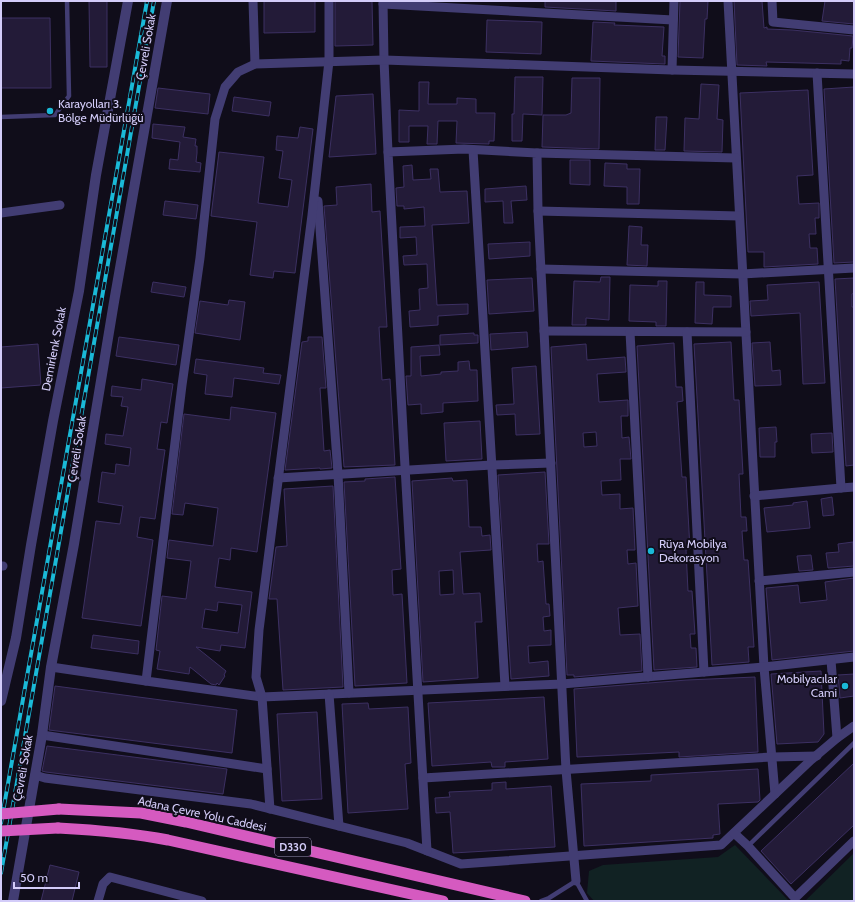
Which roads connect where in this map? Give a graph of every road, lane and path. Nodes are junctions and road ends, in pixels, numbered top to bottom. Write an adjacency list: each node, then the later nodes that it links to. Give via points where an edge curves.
1 (67, 1): 19 (lane, via 69,96 55,115)
2 (128, 1): 60 (street, Demirlenk Sokak, via 16,638)
3 (167, 1): 49 (street, Çevreli Sokak)
4 (253, 1): 14 (street)
5 (329, 1): 13 (street)
6 (674, 1): 10 (street)
7 (728, 1): 16 (street)
8 (772, 1): 11 (street, via 773,22)
9 (383, 2): 10 (street); 12 (street)
10 (673, 20): 15 (street)
11 (854, 30)
12 (384, 60): 13 (street); 15 (street); 21 (street)
13 (329, 61): 14 (street); 24 (street)
14 (255, 64): 53 (street, via 238,72 224,87 215,119 200,258)
15 (672, 70): 16 (street)
16 (732, 71): 17 (street); 23 (street)
17 (817, 73): 18 (street); 31 (street)
18 (854, 74)
19 (1, 117)
20 (474, 150): 21 (street); 22 (street); 38 (street)
21 (388, 152): 39 (street)
22 (537, 153): 23 (street); 26 (street)
23 (736, 158): 28 (street)
24 (316, 178): 40 (street); 41 (street)
25 (60, 206): 27 (street)
26 (538, 211): 28 (street); 30 (street)
27 (1, 213)
28 (739, 216): 32 (street)
29 (854, 268): 31 (street)
30 (541, 269): 32 (street); 33 (street)
31 (829, 270): 32 (street); 43 (street)
32 (742, 274): 36 (street)
33 (544, 331): 34 (street); 37 (street)
34 (630, 332): 35 (street); 52 (street)
35 (687, 332): 36 (street); 51 (street)
36 (746, 332): 44 (street)
37 (551, 463): 38 (street); 54 (street)
38 (492, 465): 39 (street); 55 (street)
39 (405, 469): 40 (street); 56 (street)
40 (338, 474): 41 (street); 57 (street)
41 (278, 478): 59 (street, via 259,630 256,677)
42 (854, 487): 43 (street)
43 (841, 488): 44 (street)
44 (754, 496): 46 (street)
45 (854, 572): 46 (street)
46 (759, 581): 50 (street)
47 (854, 657): 48 (street)
48 (830, 660): 50 (street); 63 (street)
49 (52, 667): 53 (street); 62 (street, Çevreli Sokak)
50 (764, 667): 51 (street); 66 (street)
51 (704, 672): 52 (street)
52 (648, 677): 54 (street)
53 (146, 681): 59 (street)
54 (562, 684): 55 (street); 68 (street)
55 (505, 686): 56 (street)
56 (418, 689): 57 (street); 70 (street)
57 (349, 693): 58 (street)
58 (329, 694): 59 (street); 74 (street)
59 (262, 697): 67 (street)
60 (1, 701)
61 (854, 726): 63 (street)
62 (42, 735): 67 (street); 69 (street, Çevreli Sokak)
63 (837, 738): 65 (street)
64 (854, 743): 78 (lane)
65 (817, 756): 66 (street); 71 (street)
66 (772, 757): 68 (street); 71 (street)
67 (267, 769): 72 (street)
68 (566, 770): 70 (street); 80 (street)
69 (35, 775): 72 (street, via 252,804); 83 (street, Çevreli Sokak)
70 (423, 778): 79 (street)
71 (776, 794): 76 (street)
72 (270, 809): 74 (street)
73 (1, 814): 88 (highway, Adana Çevre Yolu Caddesi / D330, bridge, via 59,809 141,813)
74 (339, 826): 79 (street)
75 (1, 831): 82 (highway, D330, bridge, via 58,828 138,834)
76 (734, 833): 78 (street); 80 (street, via 721,845)
77 (854, 841): 78 (street, via 795,898)
78 (748, 846)
79 (427, 851): 80 (street, via 461,864)
80 (575, 855): 81 (street)
81 (576, 880): 89 (lane); 90 (lane)
82 (393, 890): 86 (highway); 87 (highway, D330)
83 (13, 901)
84 (98, 901): 85 (street, via 103,884 110,877)
85 (202, 901)
86 (419, 901)
87 (443, 901)
88 (525, 901)
89 (541, 901)
90 (587, 901)

